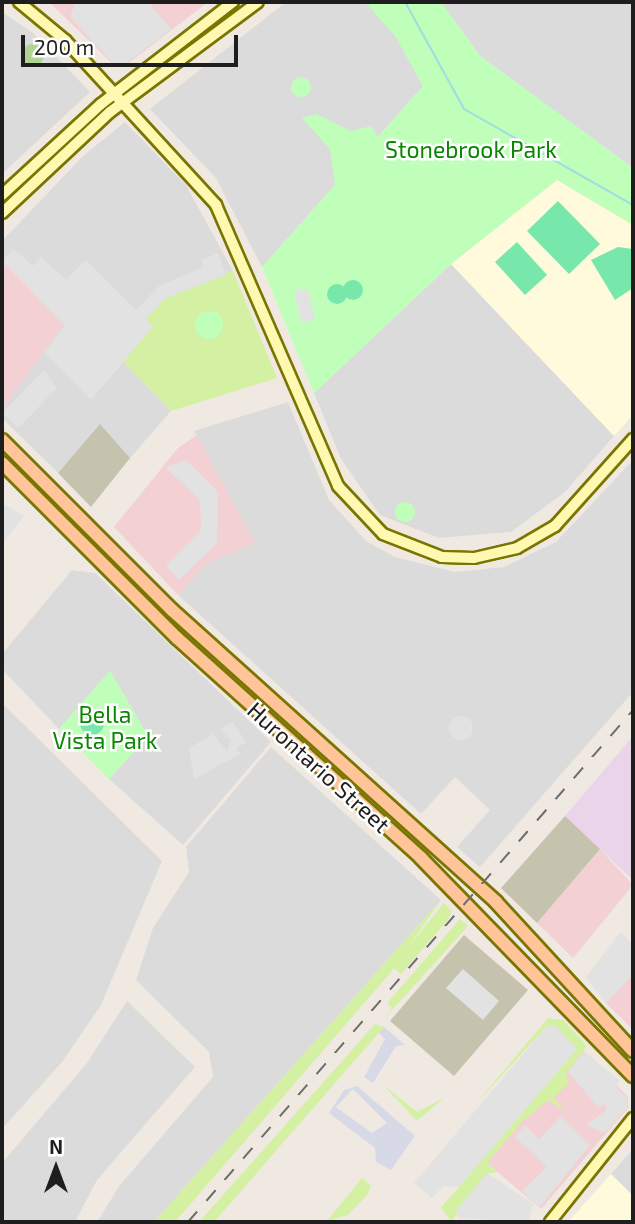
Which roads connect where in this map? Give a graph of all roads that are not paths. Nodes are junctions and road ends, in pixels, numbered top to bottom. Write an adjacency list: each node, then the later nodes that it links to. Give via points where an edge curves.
1 (19, 2): 4 (street)
2 (233, 2): 4 (street)
3 (258, 2): 4 (street)
4 (120, 98): 5 (street); 6 (street); 7 (street, via 216,205 338,486 383,534 442,556 474,558 517,548 555,526)
5 (2, 195)
6 (2, 213)
7 (633, 439)
8 (2, 440): 10 (main road, Hurontario Street, via 182,619 496,902)
9 (2, 463): 11 (main road, Hurontario Street, via 177,638 421,858)
10 (633, 1051)
11 (633, 1076)
12 (633, 1118): 13 (street)
13 (630, 1131): 14 (street)
14 (551, 1222)

